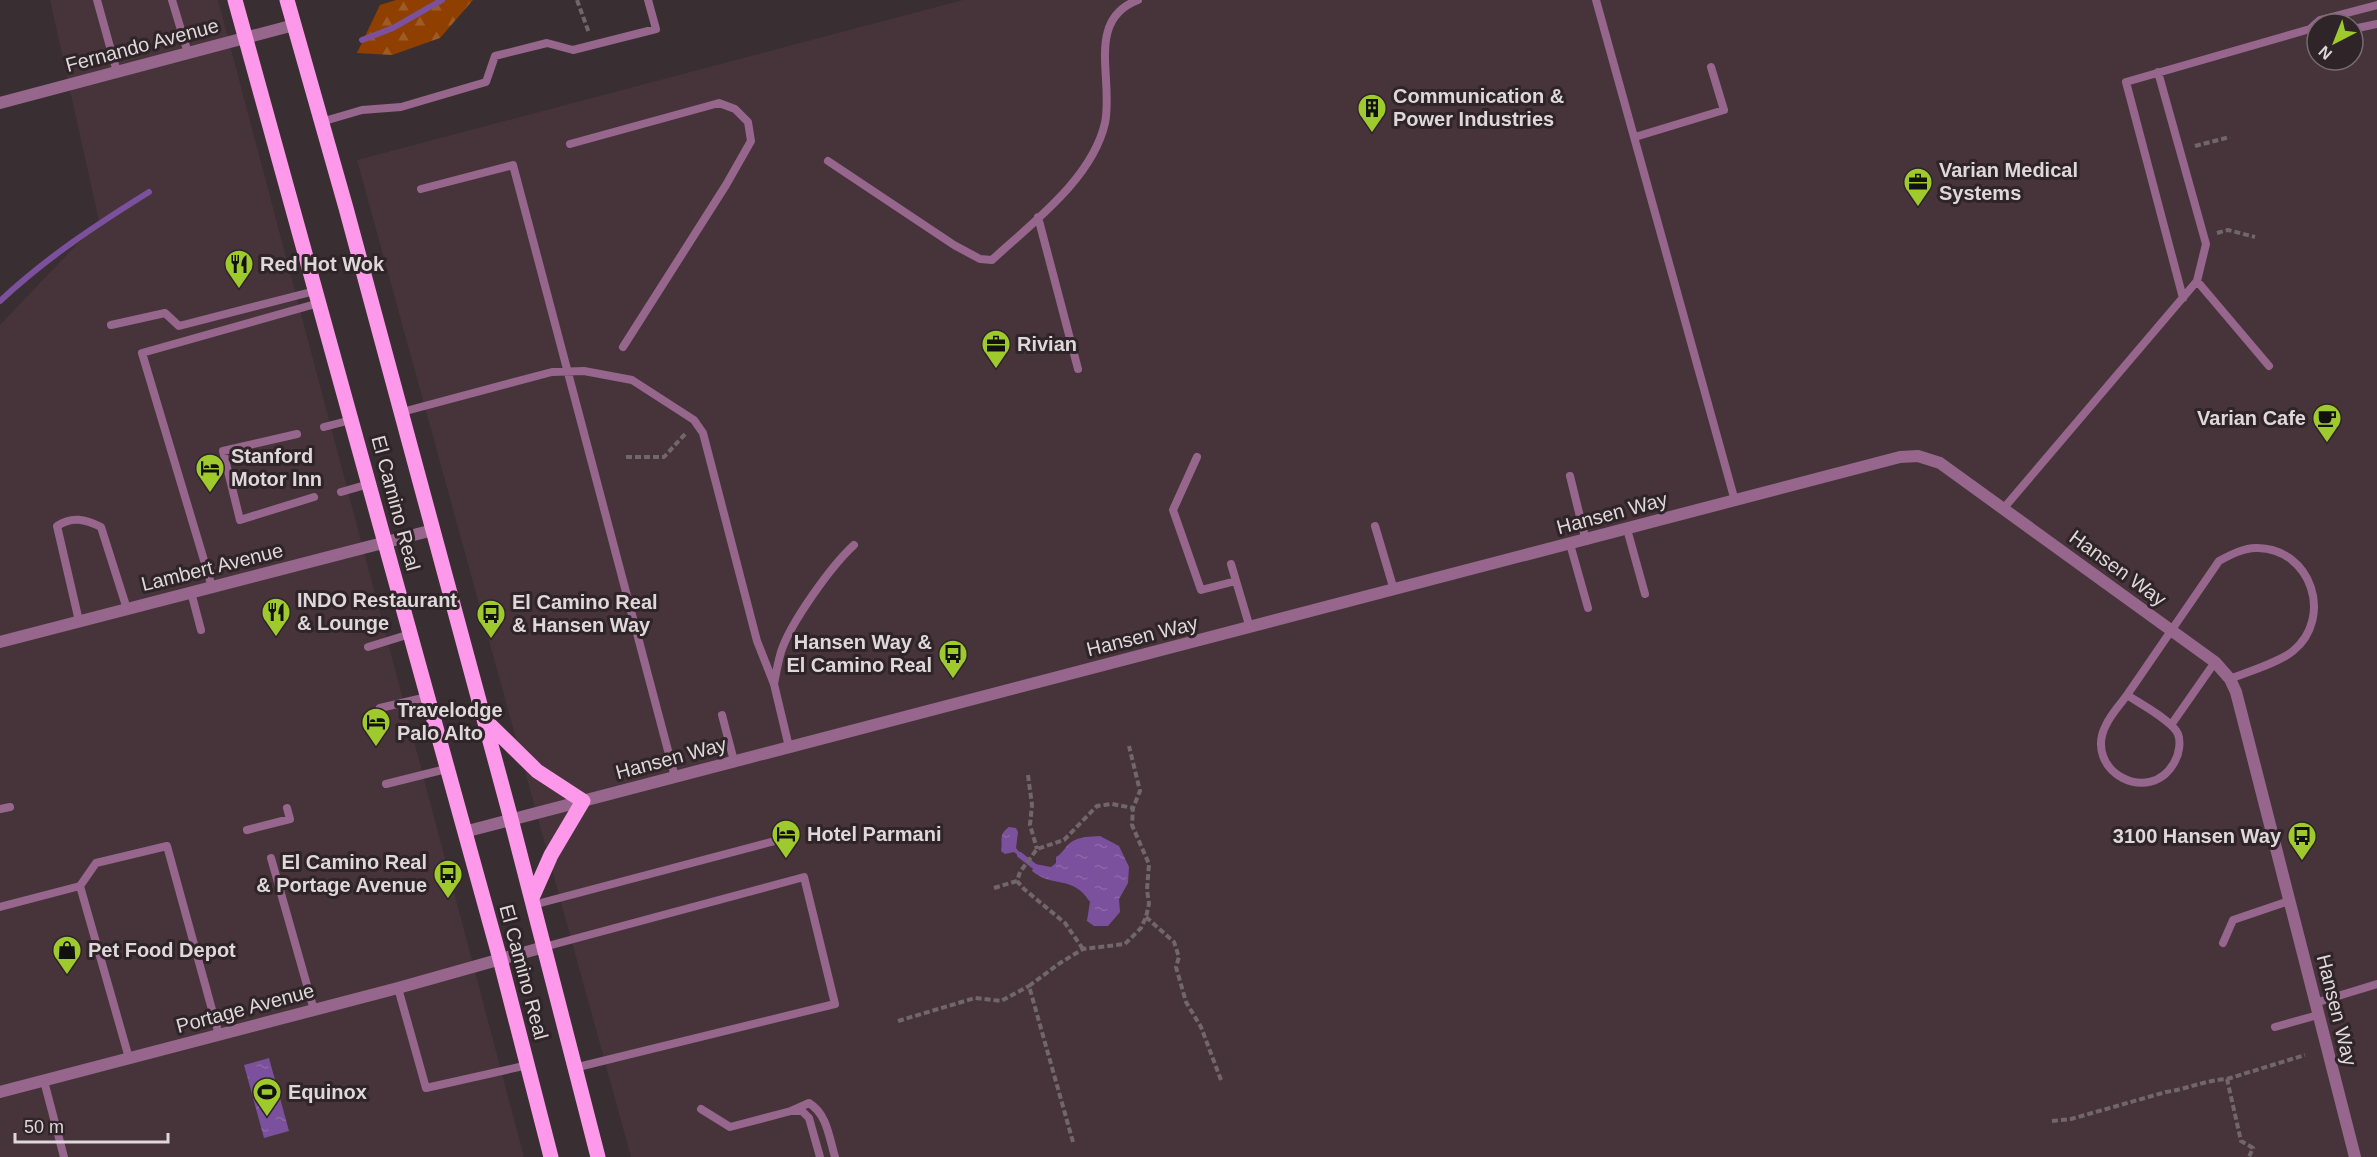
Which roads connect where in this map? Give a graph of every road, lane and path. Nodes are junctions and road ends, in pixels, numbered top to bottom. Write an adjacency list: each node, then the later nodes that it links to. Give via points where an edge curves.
1 (97, 0): 17 (lane)
2 (172, 0): 15 (lane)
3 (235, 0): 13 (main road, El Camino Real)
4 (287, 0): 11 (main road, El Camino Real)
5 (577, 0): 14 (path)
6 (648, 0): 14 (lane, via 656,29)
7 (1138, 0): 27 (lane, via 1119,9 1106,34 1108,105 1091,157 1072,184)
8 (1596, 0): 21 (lane)
9 (2377, 5): 10 (lane)
10 (2350, 12)
11 (294, 25): 13 (street, Fernando Avenue); 20 (main road, El Camino Real)
12 (2305, 32): 18 (lane)
13 (246, 38): 15 (street, Fernando Avenue); 31 (main road, El Camino Real)
14 (593, 45): 20 (lane, via 573,50 547,43 495,56 486,82 401,107 362,110)
15 (188, 53): 17 (street, Fernando Avenue)
16 (1711, 67): 21 (lane, via 1724,110)
17 (117, 72): 19 (street, Fernando Avenue)
18 (2158, 72): 30 (lane, via 2206,244); 32 (lane, via 2126,82)
19 (0, 103)
20 (321, 122): 38 (main road, El Camino Real)
21 (1635, 137): 49 (lane)
22 (2230, 137): 24 (path)
23 (570, 144): 34 (lane, via 719,103 735,109 748,122 751,141)
24 (2195, 146)
25 (828, 161): 27 (lane, via 980,259 993,260)
26 (421, 189): 37 (lane, via 513,165)
27 (1038, 217): 36 (lane)
28 (2217, 233): 29 (path, via 2228,230)
29 (2255, 237)
30 (2197, 281): 32 (lane); 35 (lane)
31 (317, 297): 33 (lane, via 179,326 165,313); 39 (main road, El Camino Real); 60 (lane, via 142,353)
32 (2183, 298): 50 (lane)
33 (111, 325)
34 (623, 347)
35 (2269, 366)
36 (1078, 369)
37 (568, 371): 38 (lane); 40 (lane, via 632,380); 87 (lane)
38 (402, 412): 53 (main road, El Camino Real)
39 (351, 420): 41 (lane); 46 (main road, El Camino Real)
40 (694, 420): 43 (path, via 664,457); 75 (lane, via 703,433 757,641)
41 (324, 427)
42 (297, 434): 48 (lane, via 223,451 240,520)
43 (626, 457)
44 (1197, 458): 59 (lane, via 1173,510 1201,590)
45 (1570, 476): 54 (lane)
46 (369, 484): 47 (lane); 55 (main road, El Camino Real)
47 (341, 492)
48 (314, 497)
49 (1736, 501): 50 (street, Hansen Way, via 1910,456 1940,464); 52 (street, Hansen Way)
50 (2003, 509): 69 (street, Hansen Way)
51 (1375, 526): 61 (lane)
52 (1627, 529): 54 (street, Hansen Way); 63 (lane)
53 (433, 530): 55 (street, Lambert Avenue); 80 (main road, El Camino Real)
54 (1586, 541): 56 (street, Hansen Way)
55 (385, 542): 60 (street, Lambert Avenue); 70 (main road, El Camino Real)
56 (1570, 544): 61 (street, Hansen Way); 64 (lane)
57 (854, 545): 75 (lane, via 838,559 789,632)
58 (1231, 564): 59 (lane)
59 (1236, 581): 67 (lane)
60 (212, 587): 62 (street, Lambert Avenue)
61 (1394, 590): 67 (street, Hansen Way)
62 (191, 592): 65 (street, Lambert Avenue); 68 (lane)
63 (1645, 594)
64 (1588, 608)
65 (127, 609): 66 (street, Lambert Avenue); 66 (lane, via 101,527 80,518 63,522 57,526)
66 (79, 621): 71 (street, Lambert Avenue)
67 (1250, 628): 83 (street, Hansen Way)
68 (201, 630)
69 (2171, 630): 73 (street, Hansen Way); 74 (lane, via 2219,561 2256,547 2275,550 2292,559 2305,572 2315,603 2314,620 2306,638 2292,652); 76 (lane)
70 (410, 634): 72 (lane); 77 (main road, El Camino Real)
71 (0, 642)
72 (368, 647)
73 (2215, 662): 74 (street, Hansen Way); 81 (lane)
74 (2230, 678): 103 (street, Hansen Way)
75 (774, 684): 83 (lane)
76 (2127, 695): 81 (lane); 81 (lane, via 2102,737 2105,762 2118,776 2136,783 2148,782 2170,770 2179,746 2178,734)
77 (427, 697): 78 (lane); 85 (main road, El Camino Real)
78 (380, 708)
79 (722, 715): 84 (lane)
80 (484, 718): 89 (main road, via 537,771); 94 (main road, El Camino Real)
81 (2171, 725)
82 (1129, 746): 92 (path, via 1140,791)
83 (789, 747): 84 (street, Hansen Way)
84 (734, 761): 87 (street, Hansen Way)
85 (446, 769): 88 (lane); 96 (main road, El Camino Real)
86 (1029, 776): 98 (path, via 1030,825)
87 (675, 777): 89 (street, Hansen Way)
88 (386, 784)
89 (583, 801): 94 (street, Hansen Way); 104 (main road, via 551,855)
90 (10, 807): 93 (lane)
91 (287, 808): 95 (lane, via 290,819)
92 (1133, 808): 98 (path, via 1097,806 1064,840); 106 (path, via 1132,825 1149,864)
93 (0, 809)
94 (511, 819): 96 (street, Hansen Way); 104 (main road, El Camino Real)
95 (247, 830)
96 (464, 832): 110 (main road, El Camino Real)
97 (775, 841): 104 (lane)
98 (1037, 849): 100 (path)
99 (272, 858): 115 (lane)
100 (1017, 881): 102 (path); 109 (path, via 1065,923)
101 (80, 886): 105 (lane); 118 (lane, via 96,863 167,846); 120 (lane)
102 (994, 888)
103 (2289, 901): 107 (lane, via 2234,920); 114 (street, Hansen Way)
104 (533, 902): 108 (main road, El Camino Real)
105 (0, 907)
106 (1146, 917): 109 (path, via 1125,944); 124 (path, via 1173,942 1186,1002 1201,1027)
107 (2223, 943)
108 (544, 947): 110 (street, Portage Avenue); 122 (main road, El Camino Real); 122 (lane, via 804,877 835,1004)
109 (1083, 950): 112 (path)
110 (500, 959): 113 (street, Portage Avenue); 121 (main road, El Camino Real)
111 (2377, 984): 114 (lane)
112 (1029, 986): 116 (path, via 1000,1001 975,998); 130 (path)
113 (398, 988): 115 (street, Portage Avenue); 121 (lane, via 426,1088)
114 (2317, 1009): 117 (lane); 137 (street, Hansen Way)
115 (314, 1010): 118 (street, Portage Avenue)
116 (898, 1021)
117 (2275, 1027)
118 (219, 1035): 120 (street, Portage Avenue)
119 (2305, 1055): 123 (path)
120 (129, 1058): 125 (street, Portage Avenue)
121 (528, 1065): 132 (main road, El Camino Real)
122 (574, 1068): 133 (main road, El Camino Real)
123 (2227, 1078): 129 (path); 136 (path, via 2241,1141 2253,1148)
124 (1221, 1080)
125 (44, 1081): 126 (street, Portage Avenue); 131 (lane)
126 (0, 1092)
127 (701, 1108): 128 (lane, via 730,1127)
128 (791, 1111): 134 (lane, via 802,1111 809,1118); 135 (lane, via 809,1103 818,1109)
129 (2052, 1121)
130 (1072, 1142)
131 (64, 1157)
132 (551, 1157)
133 (598, 1157)
134 (820, 1157)
135 (835, 1157)
136 (2249, 1157)
137 (2355, 1157)

